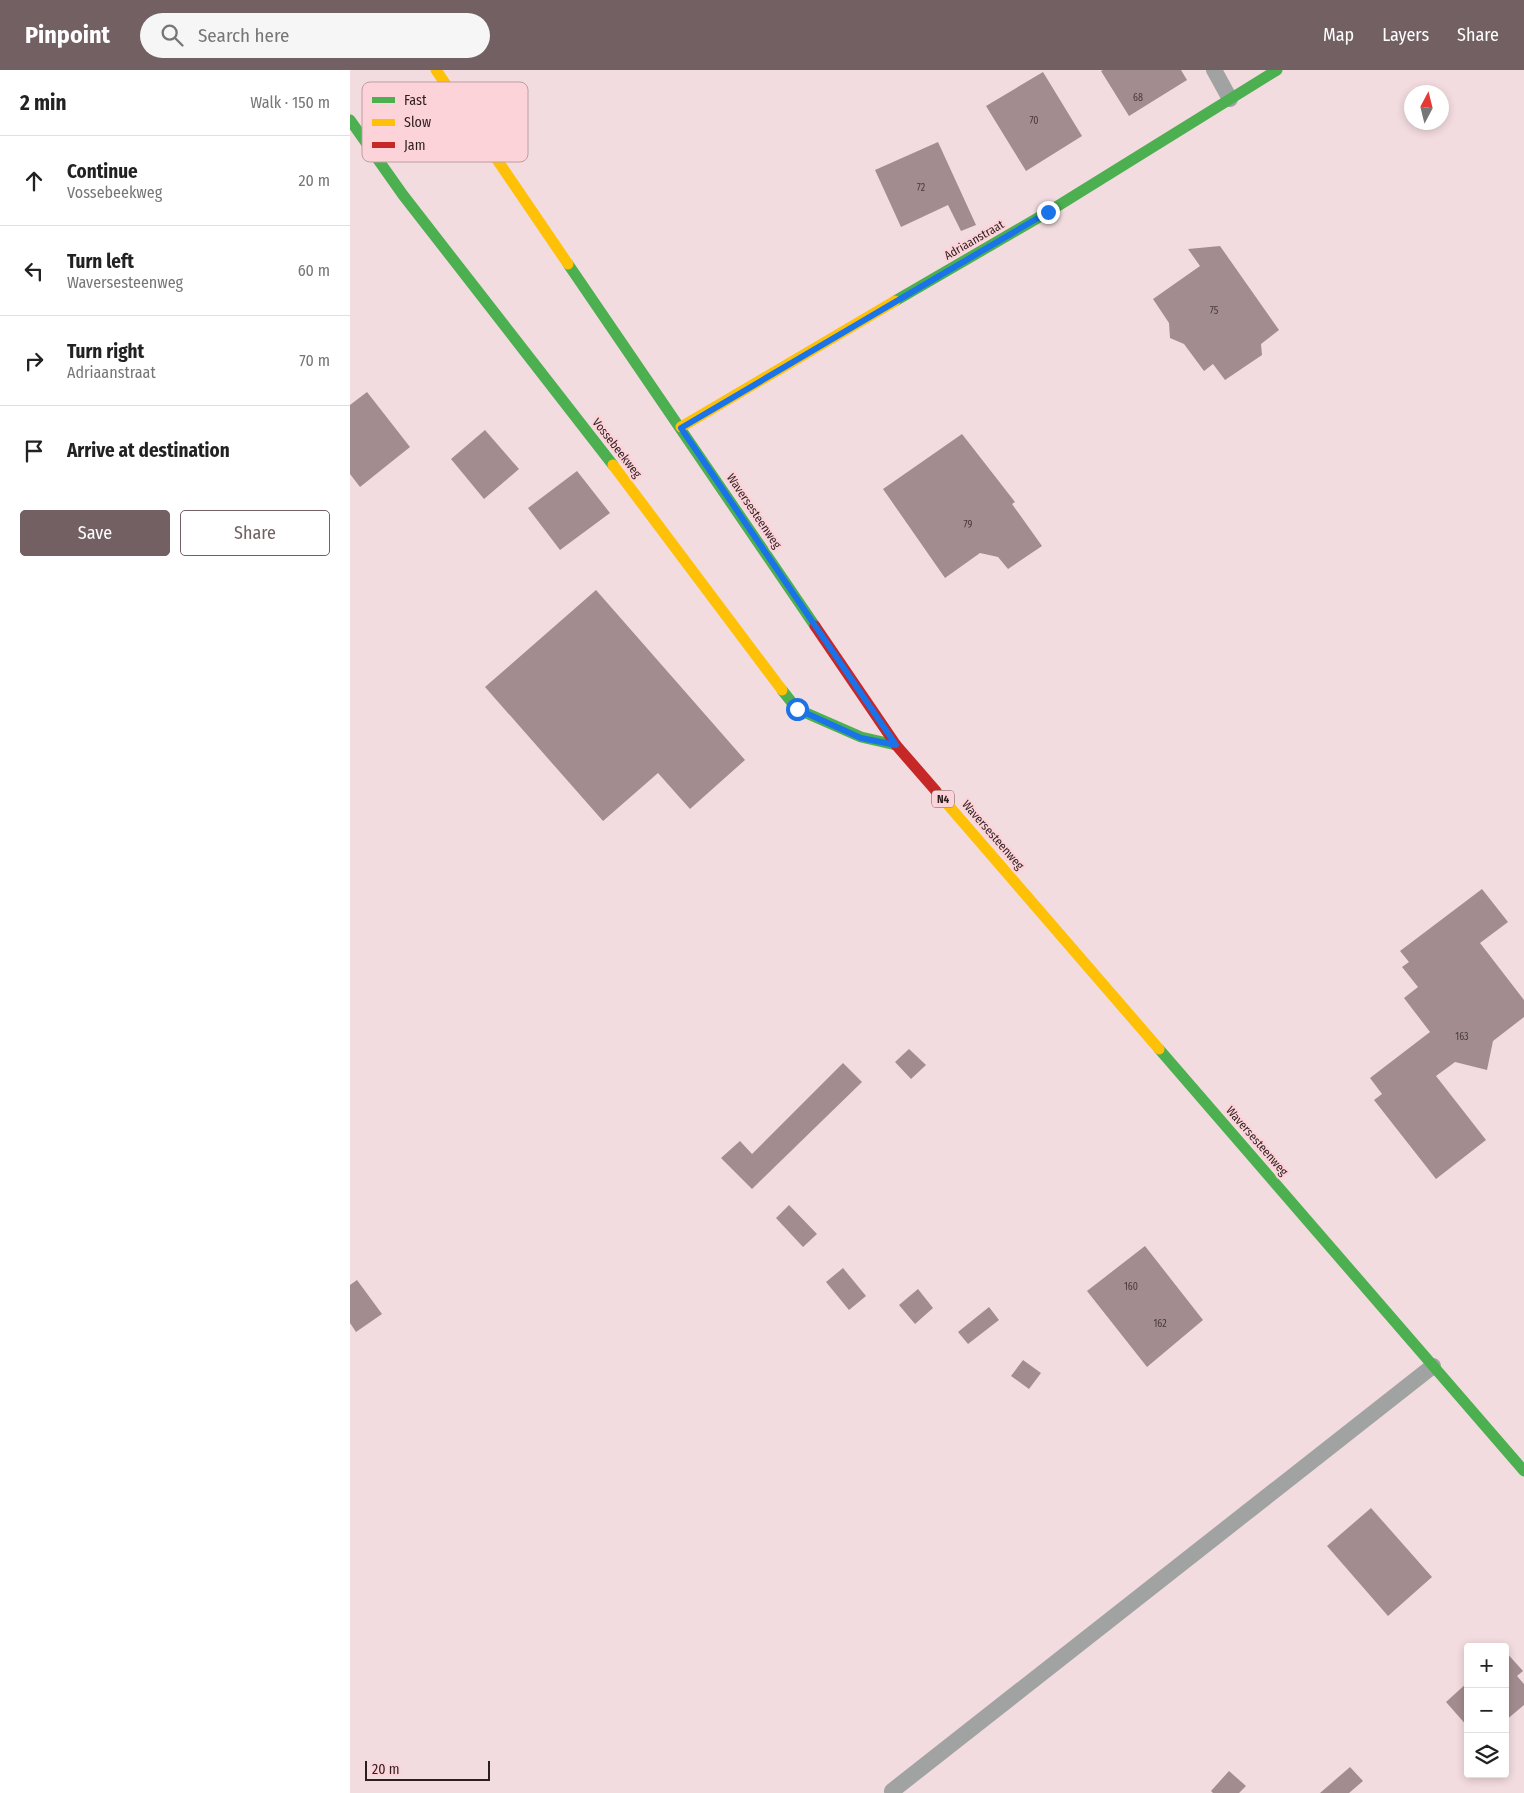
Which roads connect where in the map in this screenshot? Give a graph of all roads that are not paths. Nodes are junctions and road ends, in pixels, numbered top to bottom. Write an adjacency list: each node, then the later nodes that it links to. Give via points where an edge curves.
1 (436, 70): 4 (main road, Waversesteenweg / N4)
2 (1214, 70): 5 (lane)
3 (1277, 70): 5 (main road, Adriaanstraat)
4 (444, 82)
5 (1230, 99): 10 (main road, Adriaanstraat, via 1048,212)
6 (350, 120): 7 (main road, Vossebeekweg)
7 (362, 137)
8 (380, 162): 11 (main road, Vossebeekweg, via 797,709 861,738)
9 (499, 162): 10 (main road, Waversesteenweg / N4)
10 (681, 428): 11 (main road, Waversesteenweg / N4)
11 (896, 745): 12 (main road, Waversesteenweg / N4)
12 (1433, 1366): 13 (main road, Waversesteenweg / N4); 14 (lane)
13 (1524, 1470)
14 (892, 1791)

